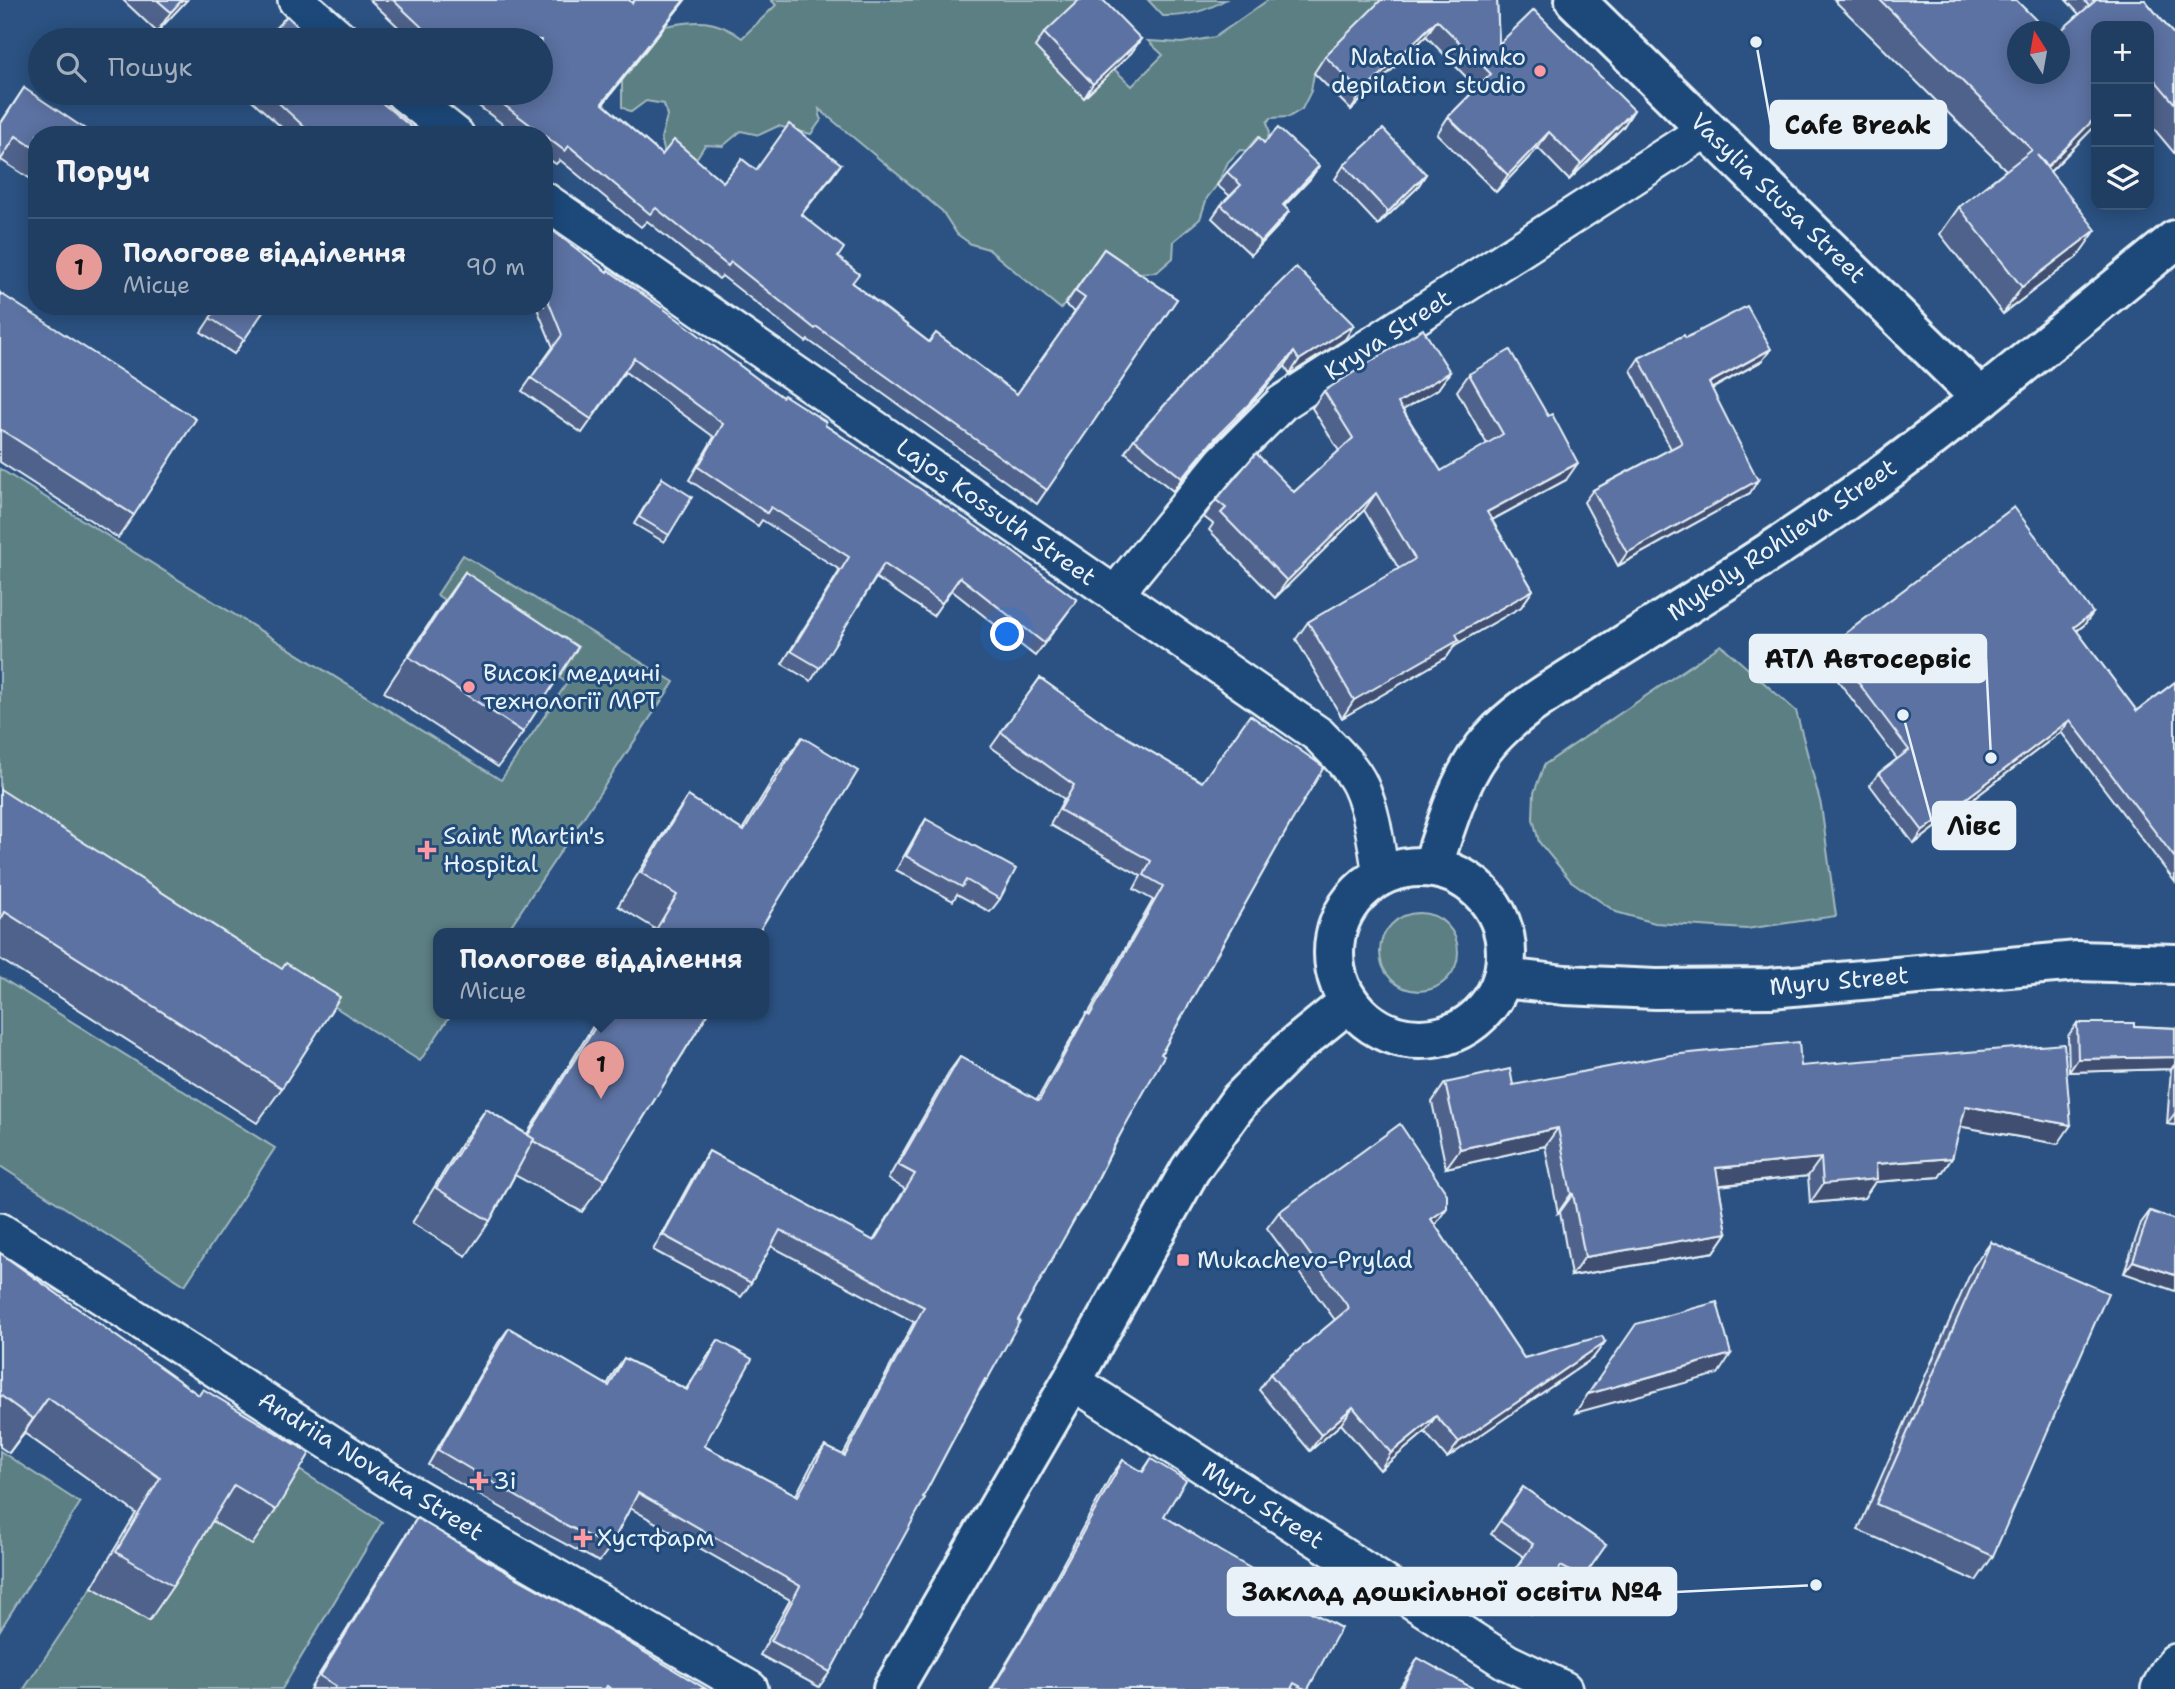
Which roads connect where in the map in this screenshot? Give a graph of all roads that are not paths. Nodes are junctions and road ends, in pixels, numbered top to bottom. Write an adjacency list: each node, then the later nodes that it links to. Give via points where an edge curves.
1 (296, 0): 3 (street)
2 (1575, 0): 6 (main road, Vasylia Stusa Street)
3 (328, 28)
4 (418, 105): 5 (street)
5 (445, 126)
6 (1707, 129): 9 (main road, Vasylia Stusa Street); 10 (street, Kryva Street, via 1282,403 1223,463)
7 (553, 206): 10 (street, Lajos Kossuth Street)
8 (2175, 240): 9 (main road, Mykoly Rohlieva Street)
9 (1981, 398): 11 (main road, Mykoly Rohlieva Street, via 1843,503 1532,702 1474,761)
10 (1116, 596): 12 (street, Lajos Kossuth Street, via 1319,735 1344,761 1360,784)
11 (1432, 867): 12 (main road, via 1406,867); 14 (main road, via 1458,875 1480,891 1496,913 1505,938)
12 (1381, 875): 15 (main road, via 1360,890 1344,911 1335,936 1334,962)
13 (2175, 964): 14 (main road, Myru Street, via 2078,961 1770,988 1656,989)
14 (1503, 978): 15 (main road, via 1484,1013 1461,1030 1434,1038 1405,1037 1379,1027)
15 (1349, 1002): 17 (main road, via 1290,1050 1240,1100 1190,1170)
16 (0, 1231): 19 (street, Andriia Novaka Street, via 401,1488)
17 (1072, 1381): 20 (main road); 21 (street, Myru Street, via 1507,1662)
18 (2175, 1662): 22 (street)
19 (750, 1689)
20 (893, 1689)
21 (1564, 1689)
22 (2159, 1689)

